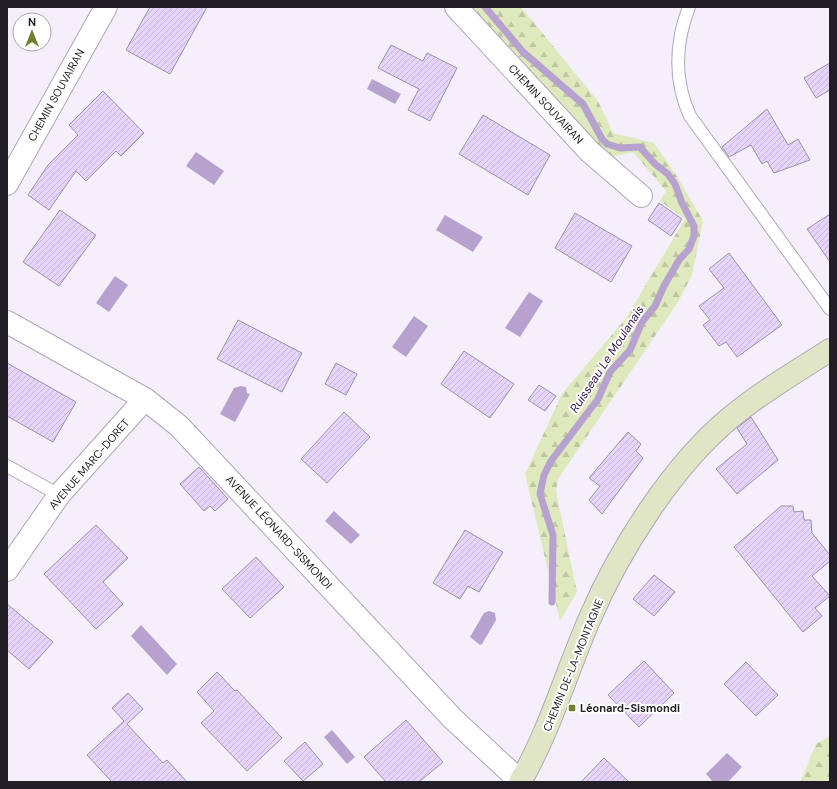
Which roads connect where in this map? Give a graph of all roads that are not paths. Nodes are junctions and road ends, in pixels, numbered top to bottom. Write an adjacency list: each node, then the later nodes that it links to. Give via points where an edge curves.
1 (106, 7): 4 (street, CHEMIN SOUVAIRAN)
2 (456, 7): 5 (street, CHEMIN SOUVAIRAN, via 590,152)
3 (689, 7): 6 (lane, via 678,53 678,73 684,104 696,125)
4 (7, 184)
5 (641, 196)
6 (830, 309)
7 (7, 322): 9 (street, AVENUE LÉONARD-SISMONDI)
8 (830, 350): 13 (street, CHEMIN DE-LA-MONTAGNE, via 765,391 729,419 698,449 667,488 628,545 604,588 546,732)
9 (145, 400): 11 (street, AVENUE MARC-DORET); 13 (street, AVENUE LÉONARD-SISMONDI, via 179,426 453,719)
10 (7, 466): 11 (lane)
11 (59, 495): 12 (street, AVENUE MARC-DORET)
12 (7, 570)
13 (520, 782)

